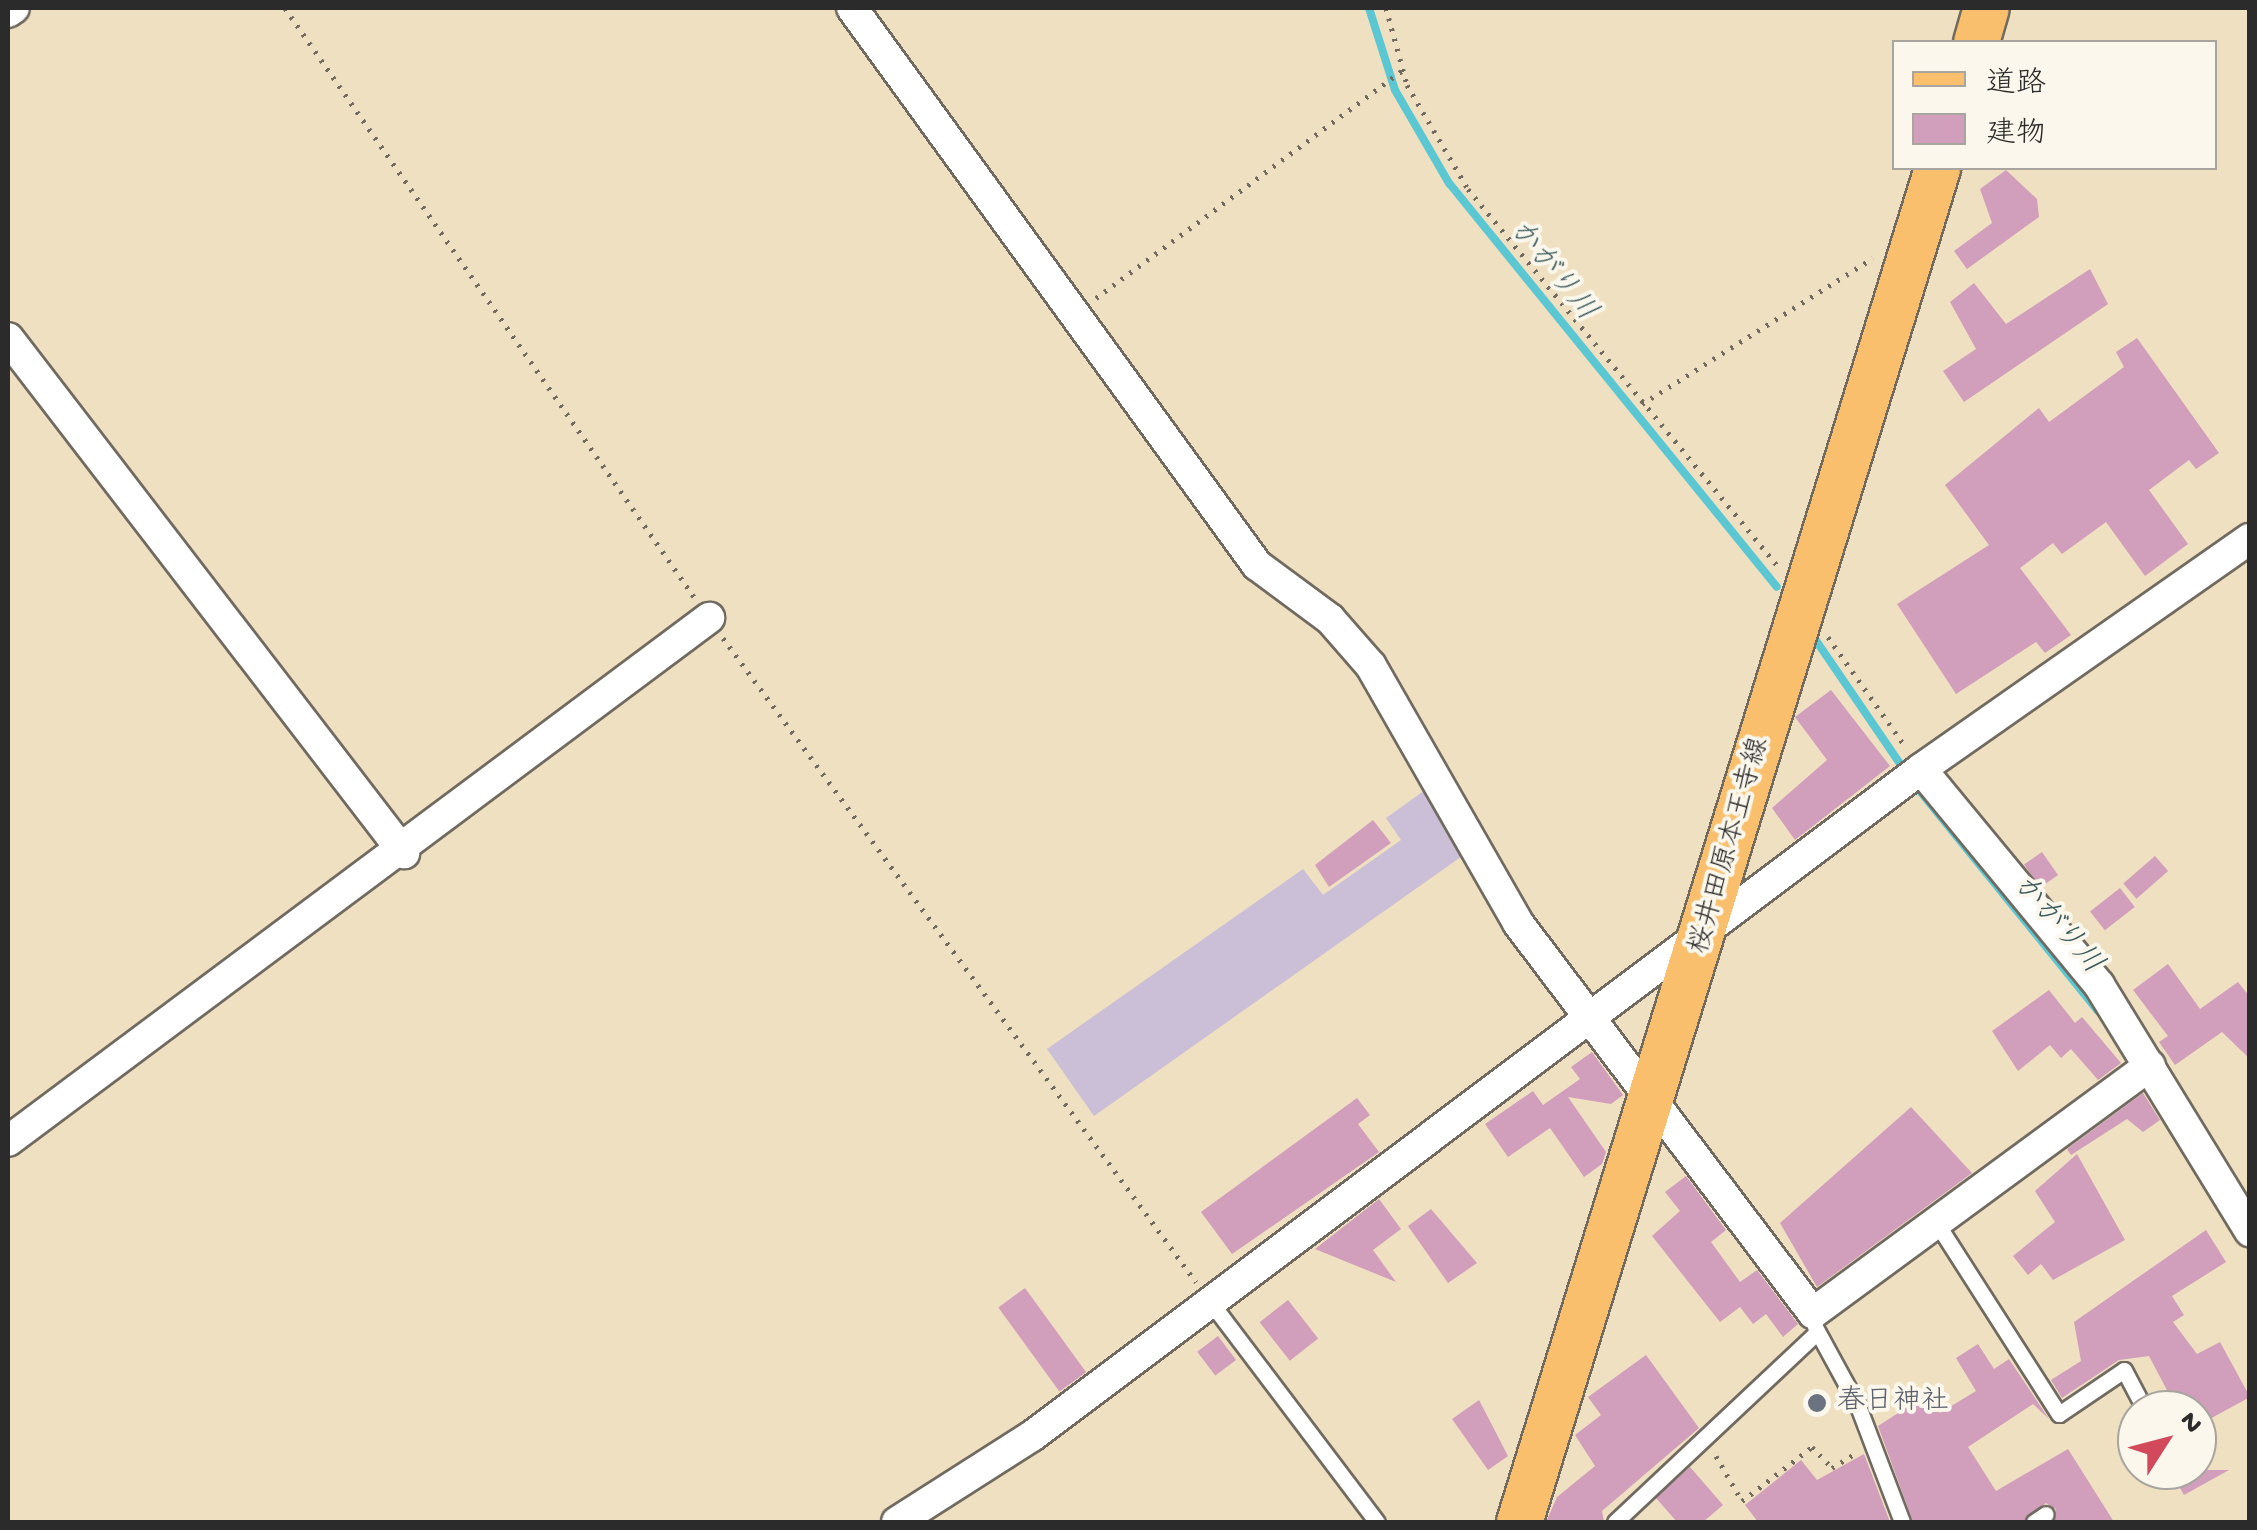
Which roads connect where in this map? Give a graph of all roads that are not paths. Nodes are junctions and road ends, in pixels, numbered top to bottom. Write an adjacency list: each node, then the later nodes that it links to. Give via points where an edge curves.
1 (14, 8): 4 (street)
2 (852, 8): 13 (street, via 1258,565 1330,618 1371,666 1518,923)
3 (1986, 8): 5 (main road)
4 (8, 12)
5 (1977, 40)
6 (1936, 170): 12 (main road, 桜井田原本王寺線, via 1801,599)
7 (8, 338): 11 (street)
8 (2250, 539): 10 (street)
9 (710, 618): 11 (street)
10 (1922, 769): 12 (street); 14 (street, via 2098,985)
11 (404, 853): 16 (street)
12 (1708, 932): 13 (street); 15 (main road, 桜井田原本王寺線)
13 (1594, 1014): 15 (street); 19 (street)
14 (2150, 1065): 17 (street); 18 (street)
15 (1653, 1091): 20 (street); 24 (main road, 桜井田原本王寺線)
16 (8, 1141)
17 (1936, 1222): 20 (street); 21 (lane, via 2059,1414 2124,1370)
18 (2250, 1232)
19 (1210, 1300): 22 (street, via 1032,1436); 23 (lane)
20 (1814, 1323): 25 (lane, via 1707,1442); 26 (lane)
21 (2135, 1390)
22 (897, 1522)
23 (1377, 1522)
24 (1520, 1522)
25 (1615, 1522)
26 (1902, 1522)

